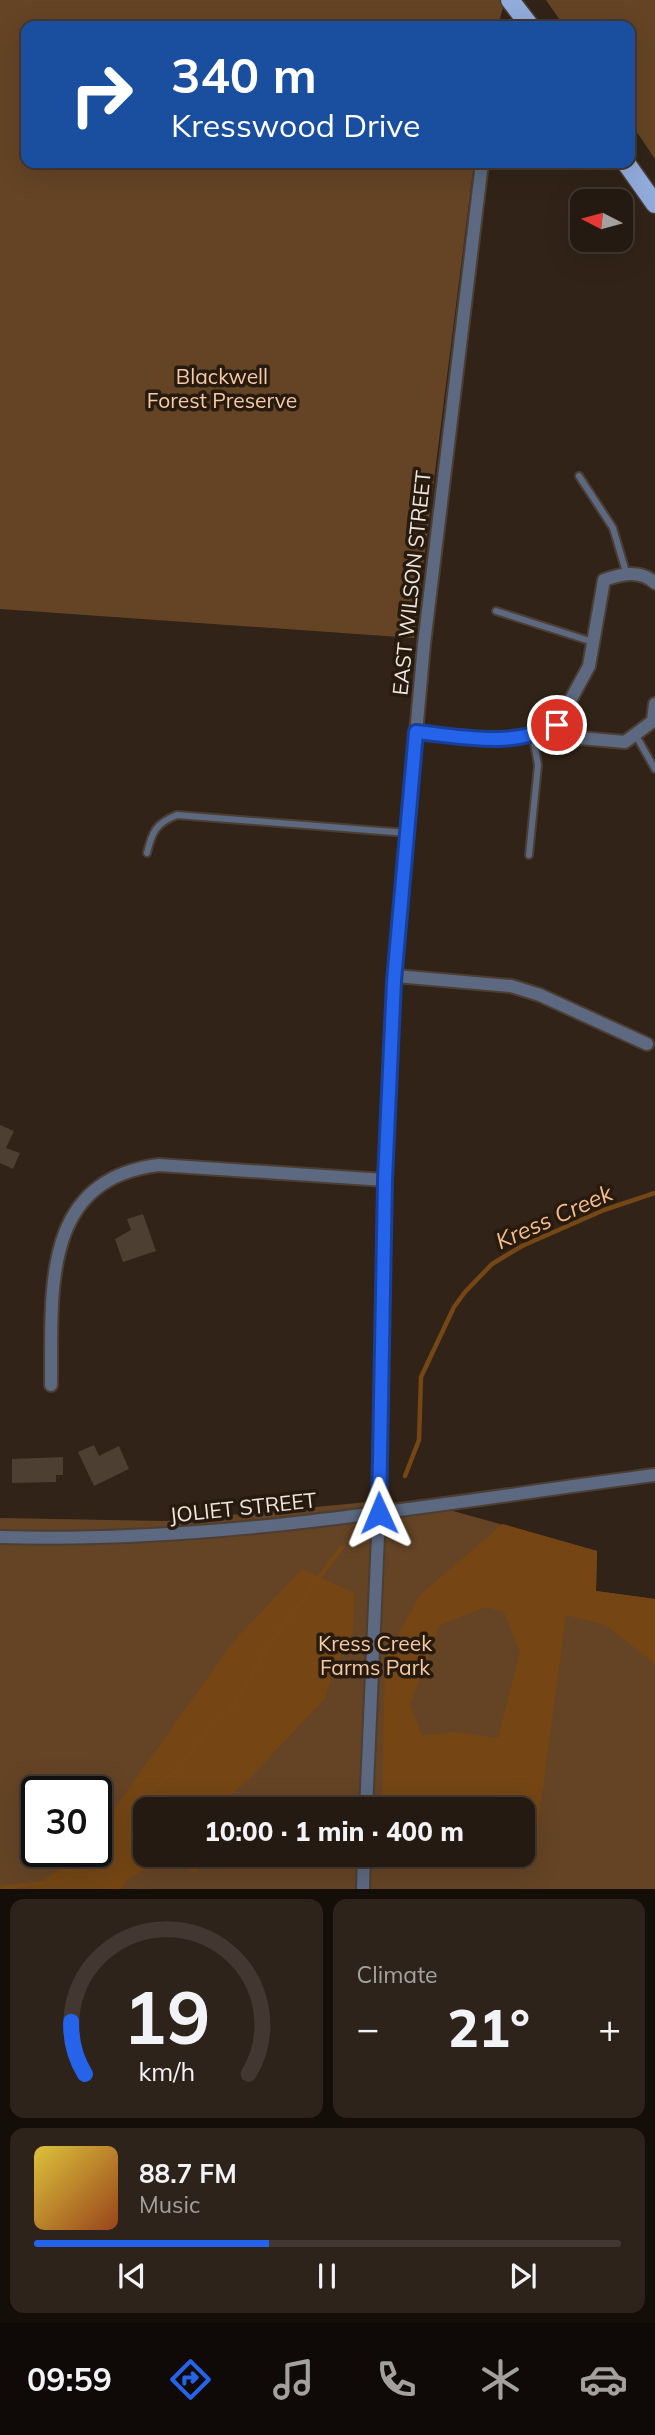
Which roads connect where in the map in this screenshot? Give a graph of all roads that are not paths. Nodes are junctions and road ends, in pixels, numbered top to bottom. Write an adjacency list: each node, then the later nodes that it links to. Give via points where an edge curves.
1 (510, 0): 2 (main road)
2 (526, 21)
3 (481, 168): 13 (street, EAST WILSON STREET)
4 (630, 168): 5 (main road)
5 (655, 204)
6 (579, 477): 7 (lane, via 614,528)
7 (626, 572): 8 (street); 10 (street, via 604,580)
8 (655, 583)
9 (496, 611): 10 (lane)
10 (593, 642): 12 (street, via 589,666)
11 (655, 704): 14 (street, via 653,721)
12 (557, 725): 14 (street, via 580,738 625,742); 15 (street)
13 (416, 732): 15 (street, via 490,740); 17 (street, EAST WILSON STREET)
14 (635, 734): 16 (lane)
15 (533, 737): 19 (lane, via 538,765)
16 (655, 769)
17 (407, 833): 18 (lane, via 177,816 152,831); 20 (street, EAST WILSON STREET)
18 (147, 853)
19 (529, 855)
20 (396, 976): 21 (street, via 511,986); 22 (street, EAST WILSON STREET)
21 (647, 1044)
22 (385, 1180): 23 (street, via 159,1165 128,1170 103,1182 76,1207 64,1228 51,1328); 25 (street, EAST WILSON STREET)
23 (51, 1385)
24 (655, 1475): 25 (street, JOLIET STREET)
25 (379, 1513): 26 (street, JOLIET STREET, via 177,1534); 27 (street, EAST WILSON STREET)
26 (0, 1537)
27 (367, 1797)
28 (364, 1867): 29 (street)
29 (363, 1889)

